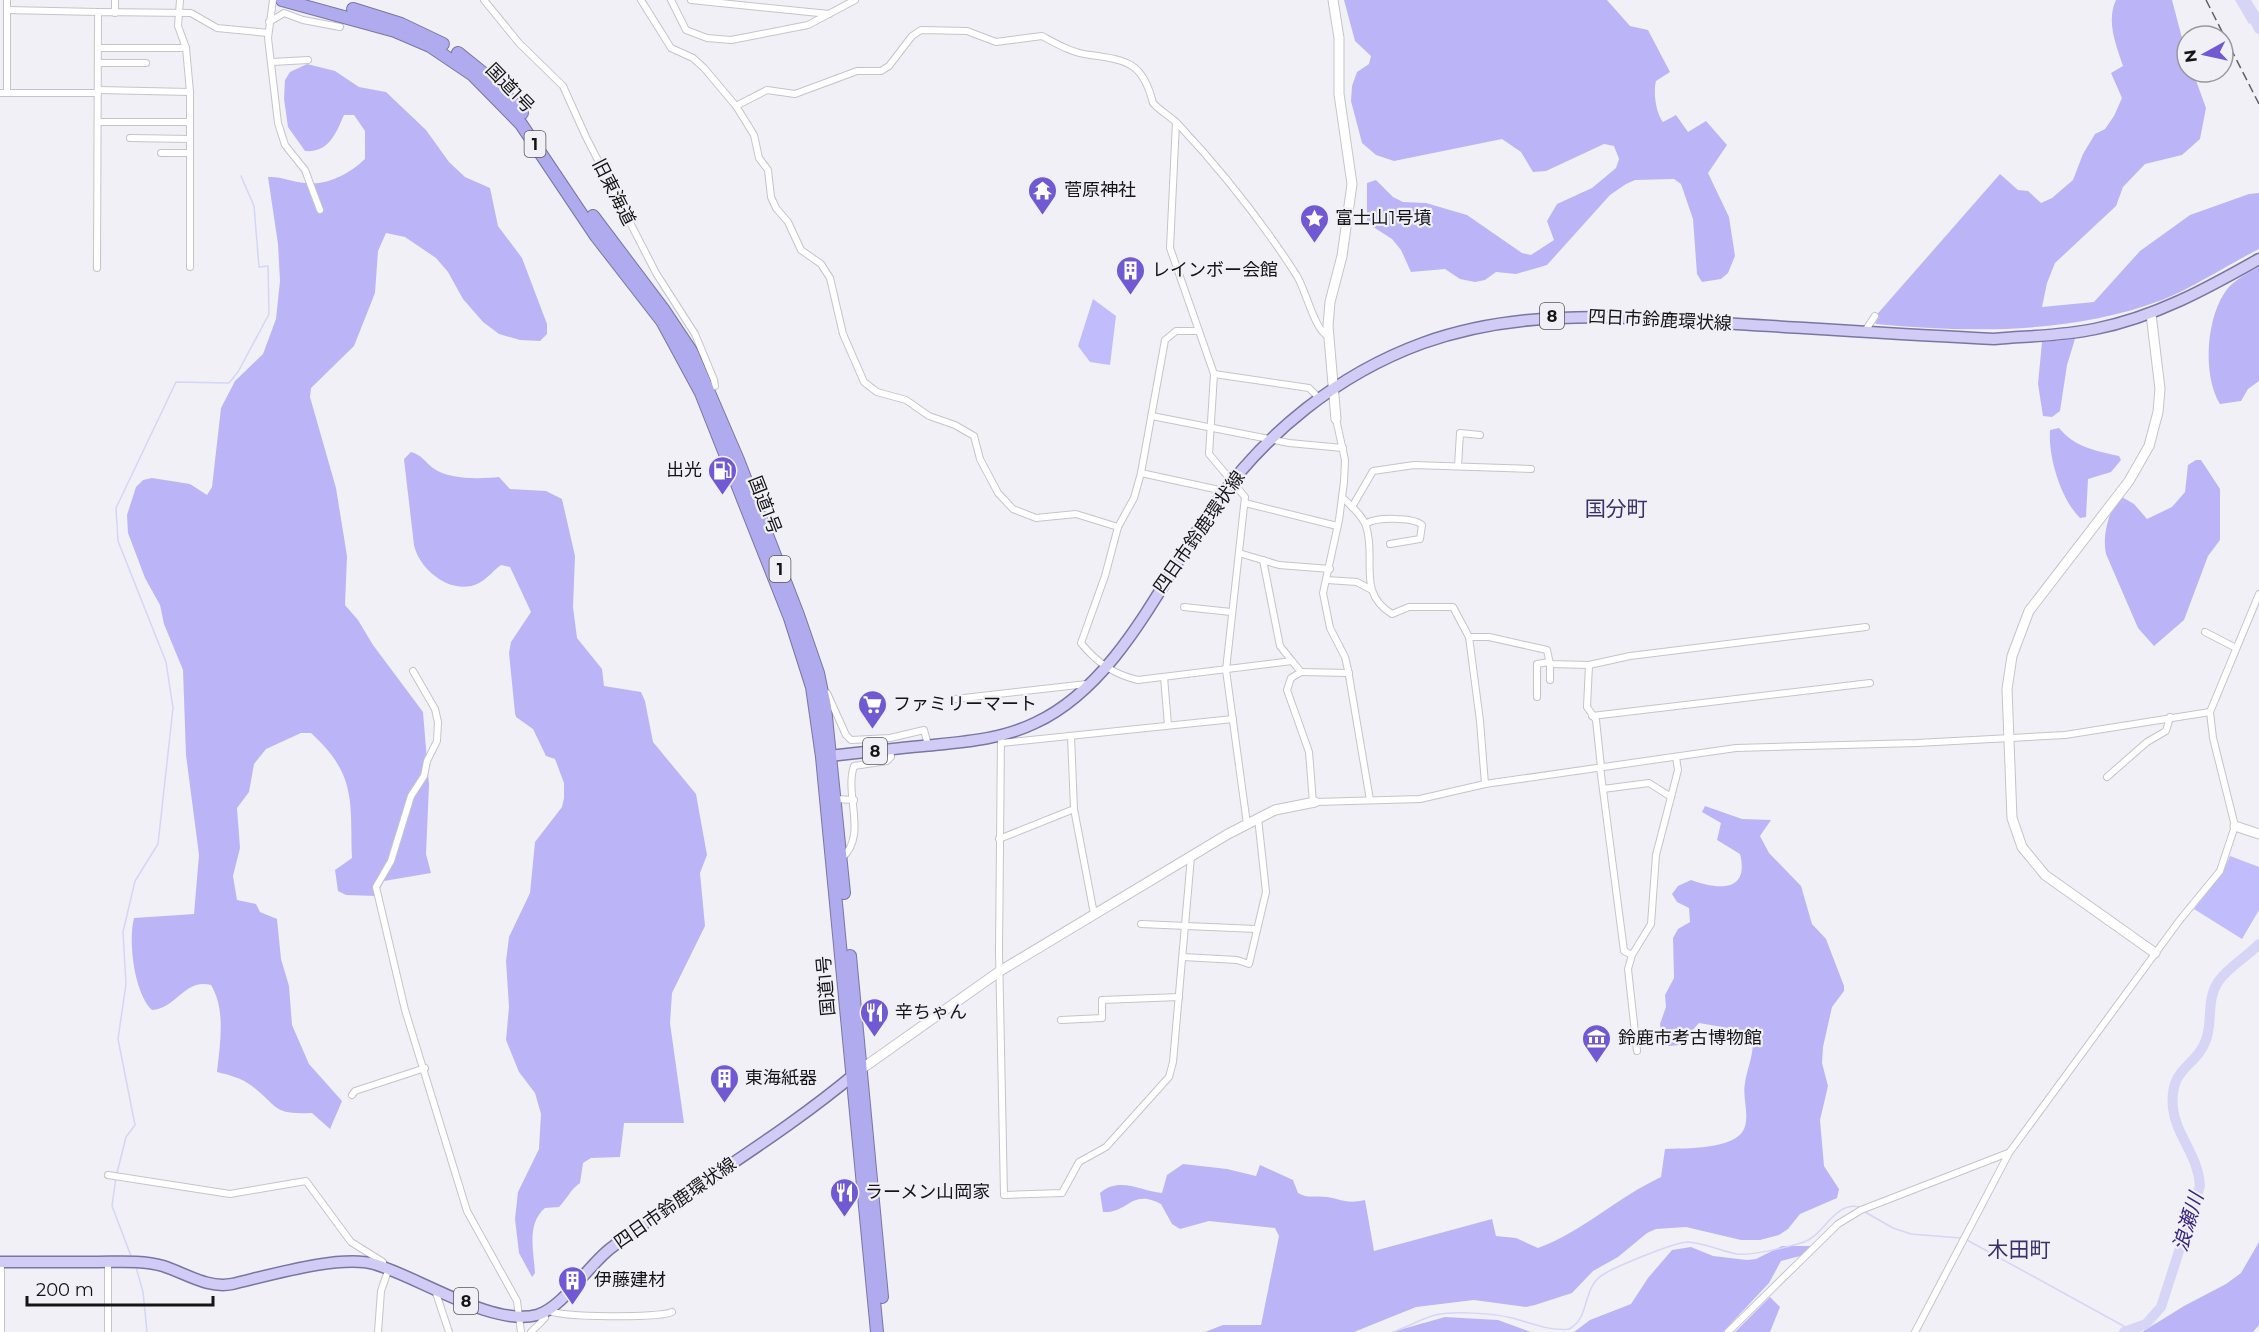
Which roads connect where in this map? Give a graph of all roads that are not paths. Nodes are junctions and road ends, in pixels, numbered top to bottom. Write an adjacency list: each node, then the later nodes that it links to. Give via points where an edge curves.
1 (7, 0): 15 (street)
2 (115, 0): 18 (street)
3 (180, 0): 17 (street)
4 (273, 0): 20 (street)
5 (314, 0): 51 (highway, 国道1号 / 1, via 369,13 425,34 479,68 507,95 674,323)
6 (484, 0): 51 (street, 旧東海道, via 519,43 563,86 656,273 695,334 714,380 715,386)
7 (641, 0): 33 (street, via 671,48 693,58)
8 (671, 0): 19 (street, via 686,30 706,38 731,40 808,26)
9 (691, 0): 14 (street)
10 (770, 0): 14 (street)
11 (855, 0): 19 (street)
12 (1333, 0): 49 (street, via 1339,38 1339,100 1352,184 1342,256 1330,302)
13 (284, 7): 20 (street); 21 (street, via 303,20); 51 (highway, 国道1号 / 1, via 365,21 413,38 458,63 489,89 520,124 596,236 662,321)
14 (769, 8): 19 (street)
15 (7, 10): 16 (street); 23 (street)
16 (98, 12): 18 (street); 24 (street)
17 (178, 12): 18 (street); 22 (street, via 195,15 218,28); 25 (street, via 178,26)
18 (115, 13)
19 (829, 14)
20 (269, 22): 22 (street)
21 (340, 27)
22 (267, 33): 27 (street)
23 (3, 38): 32 (street)
24 (99, 48): 25 (street); 28 (street)
25 (186, 48): 31 (street)
26 (308, 60): 27 (street)
27 (272, 62): 41 (street, via 280,134 305,170)
28 (100, 63): 29 (street); 30 (street)
29 (146, 63)
30 (99, 92): 31 (street); 32 (street); 34 (street)
31 (190, 92): 35 (street)
32 (3, 93)
33 (736, 106): 36 (street, via 767,90 795,94 857,71 881,71 912,36 928,29 972,32 996,42 1042,36 1075,51 1116,58 1142,75 1150,87 1153,103); 70 (street, via 756,139 776,208 788,222 801,250 821,264 830,278 843,334 864,382 877,392 906,400 929,416 974,436 980,459 998,493 1022,514 1036,519 1076,514)
34 (98, 122): 35 (street); 44 (street)
35 (190, 122): 38 (street)
36 (1176, 122): 47 (street, via 1170,248); 49 (street, via 1288,262 1306,291 1320,330)
37 (130, 138): 38 (street)
38 (190, 139): 40 (street)
39 (161, 153): 40 (street)
40 (190, 153): 43 (street)
41 (320, 210)
42 (2259, 259): 45 (main road, 四日市鈴鹿環状線 / 8, via 2209,288)
43 (190, 267)
44 (97, 268)
45 (2151, 314): 48 (main road, 四日市鈴鹿環状線 / 8, via 2095,329 1994,339); 108 (street, via 2160,390 2152,437 2139,466 2050,580 2021,627 2008,673)
46 (1875, 316): 48 (street)
47 (1199, 331): 50 (street); 54 (street, via 1176,331 1165,340)
48 (1864, 332): 52 (main road, 四日市鈴鹿環状線 / 8, via 1602,316 1524,318 1422,343 1370,366)
49 (1328, 336): 52 (street)
50 (1214, 374): 53 (street, via 1309,388); 56 (street)
51 (705, 390): 86 (highway, 国道1号 / 1)
52 (1332, 390): 53 (main road, 四日市鈴鹿環状線 / 8); 55 (street)
53 (1319, 398): 58 (main road, 四日市鈴鹿環状線 / 8)
54 (1152, 416): 56 (street); 62 (street)
55 (1336, 420): 59 (street)
56 (1210, 427): 58 (street); 63 (street, via 1210,458)
57 (1480, 435): 60 (street, via 1460,433)
58 (1270, 439): 59 (street); 63 (main road, 四日市鈴鹿環状線 / 8)
59 (1343, 448): 65 (street)
60 (1458, 466): 61 (street); 67 (street, via 1414,465 1373,471)
61 (1531, 469)
62 (1141, 473): 64 (street); 70 (street, via 1134,498)
63 (1232, 481): 64 (main road, 四日市鈴鹿環状線 / 8); 66 (street, via 1244,492)
64 (1224, 491): 90 (main road, 四日市鈴鹿環状線 / 8)
65 (1342, 497): 67 (street); 69 (street)
66 (1245, 503): 69 (street); 72 (street)
67 (1352, 507): 68 (street)
68 (1366, 524): 71 (street, via 1376,519 1415,521 1422,525 1420,540); 78 (street)
69 (1337, 526): 75 (street)
70 (1118, 527): 90 (street, via 1081,643)
71 (1390, 544)
72 (1239, 554): 73 (street); 81 (street)
73 (1263, 560): 74 (street); 76 (street)
74 (1279, 565): 75 (street); 76 (street)
75 (1330, 569): 77 (street)
76 (1267, 573): 87 (street, via 1280,645)
77 (1327, 580): 78 (street, via 1357,582); 95 (street, via 1323,593 1327,616)
78 (1370, 589): 84 (street, via 1380,607 1392,614 1409,607 1453,607)
79 (2259, 594): 85 (street)
80 (1184, 607): 81 (street)
81 (1231, 612): 91 (street)
82 (1866, 627): 89 (street, via 1630,656)
83 (2205, 632): 85 (street)
84 (1468, 637): 88 (street, via 1489,637 1547,650); 116 (street)
85 (2236, 648): 102 (street)
86 (808, 656): 94 (highway, 国道1号 / 1); 112 (highway, 国道1号 / 1)
87 (1292, 661): 91 (street); 93 (street)
88 (1550, 663): 89 (street); 97 (street); 100 (street, via 1537,664)
89 (1589, 665): 103 (street, via 1587,707)
90 (1106, 667): 96 (street, via 1138,680); 99 (main road, 四日市鈴鹿環状線 / 8)
91 (1226, 670): 96 (street); 105 (street)
92 (413, 671): 142 (street, via 435,709 437,741 424,776 411,796 391,861 376,887 405,1010)
93 (1301, 672): 95 (street); 122 (street, via 1291,678 1287,690 1309,752)
94 (818, 673): 110 (street, via 851,740 890,738 924,730); 112 (highway, 国道1号 / 1)
95 (1349, 673): 121 (street)
96 (1164, 677): 106 (street)
97 (1550, 680)
98 (1870, 683): 103 (street)
99 (1091, 684): 101 (street); 109 (main road, 四日市鈴鹿環状線 / 8, via 1071,703)
100 (1537, 697)
101 (955, 699)
102 (2210, 712): 104 (street); 126 (street)
103 (1592, 716): 114 (street, via 1596,720)
104 (2170, 717): 108 (street, via 2065,735); 115 (street, via 2166,731)
105 (1233, 719): 106 (street); 125 (street)
106 (1168, 725): 107 (street)
107 (1071, 736): 109 (street); 123 (street)
108 (2009, 737): 113 (street, via 1736,748); 135 (street, via 2012,818 2022,847 2046,875)
109 (1001, 739): 110 (main road, 四日市鈴鹿環状線 / 8); 128 (street)
110 (928, 745): 111 (main road, 四日市鈴鹿環状線 / 8)
111 (890, 749): 112 (main road, 四日市鈴鹿環状線 / 8); 120 (street, via 887,761 854,766)
112 (827, 757): 119 (highway, 国道1号 / 1); 143 (highway, 国道1号 / 1)
113 (1676, 757): 114 (street); 118 (street, via 1678,770)
114 (1601, 767): 116 (street); 117 (street)
115 (2107, 777)
116 (1485, 784): 121 (street, via 1420,799)
117 (1603, 789): 118 (street, via 1649,783); 136 (street, via 1624,951)
118 (1671, 797): 136 (street, via 1656,855 1651,924)
119 (836, 799): 120 (street); 130 (highway, 国道1号 / 1)
120 (854, 800): 130 (street, via 851,848)
121 (1370, 801): 122 (street)
122 (1314, 803): 124 (street, via 1275,810)
123 (1074, 809): 128 (street); 131 (street)
124 (1258, 818): 125 (street); 134 (street, via 1266,892)
125 (1247, 824): 129 (street)
126 (2235, 826): 127 (street); 135 (street, via 2220,871)
127 (2259, 834)
128 (999, 839): 138 (street)
129 (1191, 857): 131 (street); 133 (street)
130 (841, 860): 143 (highway, 国道1号 / 1)
131 (1094, 914): 138 (street)
132 (1141, 924): 133 (street)
133 (1185, 926): 134 (street); 137 (street)
134 (1257, 929): 137 (street, via 1249,964)
135 (2155, 953): 145 (street)
136 (1632, 955): 141 (street, via 1627,984)
137 (1183, 957): 139 (street)
138 (1000, 971): 139 (street, via 1004,1195 1062,1193 1079,1162 1106,1147 1154,1097 1169,1077 1173,1062); 143 (street)
139 (1179, 998): 140 (street, via 1102,1000 1102,1018)
140 (1061, 1020)
141 (1637, 1051)
142 (424, 1068): 144 (street); 154 (street, via 470,1218 517,1301)
143 (856, 1073): 151 (highway, 国道1号 / 1); 152 (main road, 四日市鈴鹿環状線, via 607,1251)
144 (352, 1095)
145 (2009, 1153): 163 (street, via 1861,1210 1831,1229); 164 (street)
146 (114, 1176): 149 (street, via 230,1194 306,1181 351,1242 388,1264)
147 (1, 1262): 148 (main road, 8); 155 (street)
148 (108, 1262): 149 (main road, 8, via 163,1266 218,1284 329,1264 372,1263); 156 (street)
149 (389, 1270): 150 (main road, 8); 157 (street, via 381,1290)
150 (435, 1290): 154 (main road, 8); 158 (street)
151 (878, 1302): 161 (highway, 国道1号 / 1); 162 (highway, 国道1号 / 1)
152 (546, 1311): 153 (street, via 663,1316); 154 (main road, 8); 160 (street, via 545,1318)
153 (672, 1312)
154 (518, 1317): 159 (street)
155 (1, 1332)
156 (108, 1332)
157 (378, 1332)
158 (449, 1332)
159 (520, 1332)
160 (531, 1332)
161 (877, 1332)
162 (884, 1332)
163 (1728, 1332)
164 (1915, 1332)

